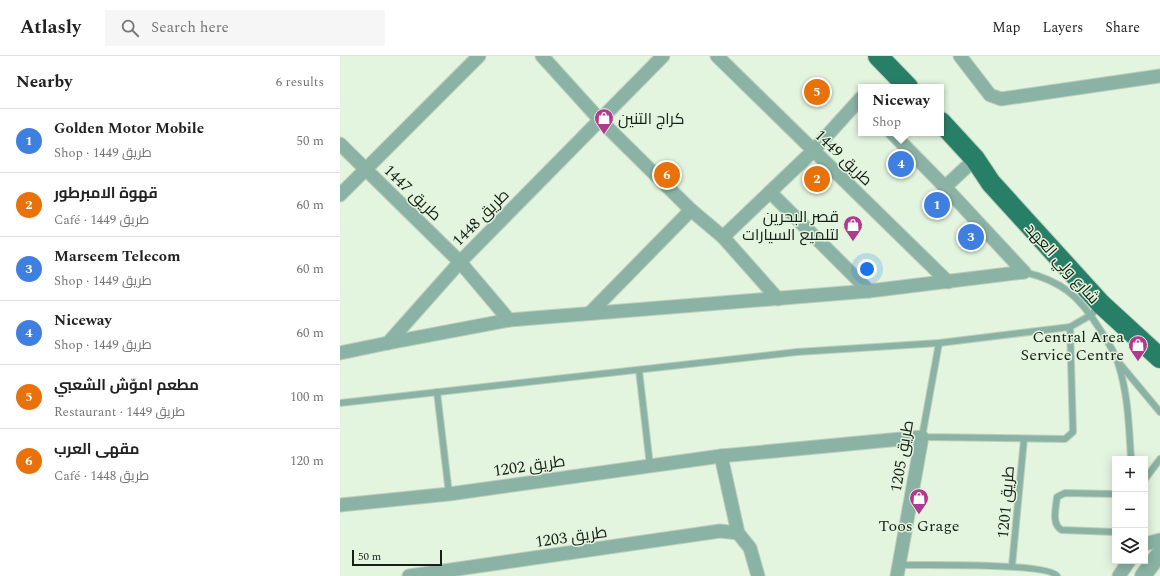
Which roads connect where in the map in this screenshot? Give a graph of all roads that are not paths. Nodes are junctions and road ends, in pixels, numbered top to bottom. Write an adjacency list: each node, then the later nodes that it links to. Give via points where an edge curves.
1 (480, 56): 16 (street)
2 (542, 56): 10 (street)
3 (662, 56): 10 (street, طريق 1448)
4 (717, 56): 14 (street, طريق 1449)
5 (878, 56): 8 (main road)
6 (960, 56): 7 (street, via 990,95 1001,99)
7 (1160, 76)
8 (905, 84)
9 (858, 103): 14 (street)
10 (600, 120): 20 (street); 22 (street, طريق 1448)
11 (944, 125): 15 (main road, شارع ولي العهد)
12 (895, 136): 17 (street)
13 (340, 144): 16 (street, طريق 1447)
14 (813, 151): 18 (street); 24 (street, طريق 1449)
15 (975, 159): 17 (street); 27 (main road, شارع ولي العهد, via 991,183); 33 (main road, شارع ولي العهد, via 999,179 1102,290)
16 (366, 170): 19 (street); 22 (street, طريق 1447)
17 (945, 187): 23 (street)
18 (770, 192): 21 (street); 25 (street)
19 (340, 196)
20 (691, 210): 21 (street); 28 (street)
21 (723, 238): 26 (street)
22 (460, 262): 29 (street, طريق 1447); 31 (street, طريق 1448)
23 (1024, 272): 24 (street); 27 (lane, via 1057,283)
24 (948, 282): 25 (street)
25 (869, 291): 26 (street)
26 (778, 299): 28 (street)
27 (1096, 310): 30 (lane); 35 (main road, شارع ولي العهد); 36 (lane, via 1106,339)
28 (590, 313): 29 (street)
29 (509, 320): 31 (street)
30 (1070, 327): 32 (lane); 42 (lane, via 1073,432 1066,439)
31 (388, 343): 34 (street)
32 (939, 343): 37 (lane, via 797,352); 41 (lane, طريق 1205)
33 (1160, 346)
34 (340, 354)
35 (1160, 358)
36 (1118, 362): 40 (lane); 44 (lane)
37 (639, 370): 38 (lane); 46 (lane)
38 (437, 392): 39 (lane); 48 (lane)
39 (340, 403)
40 (1160, 412)
41 (922, 437): 42 (lane); 43 (street, طريق 1202); 58 (street, طريق 1205)
42 (1024, 439): 57 (lane, طريق 1201)
43 (721, 456): 46 (street, طريق 1202); 52 (street)
44 (1131, 456)
45 (1160, 459): 47 (lane)
46 (650, 466): 48 (street, طريق 1202)
47 (1148, 475)
48 (449, 494): 50 (street, طريق 1202)
49 (1112, 494): 51 (lane, via 1060,494 1057,497 1055,523 1062,530)
50 (340, 505)
51 (1112, 532)
52 (738, 533): 59 (street, طريق 1203, via 720,531); 60 (street, via 750,548)
53 (1160, 540): 54 (street)
54 (1148, 543)
55 (1160, 553): 63 (street)
56 (1127, 564): 62 (street)
57 (1012, 566): 58 (lane); 61 (lane, via 1050,571)
58 (898, 570)
59 (416, 576)
60 (758, 576)
61 (1057, 576)
62 (1119, 576)
63 (1143, 576)

